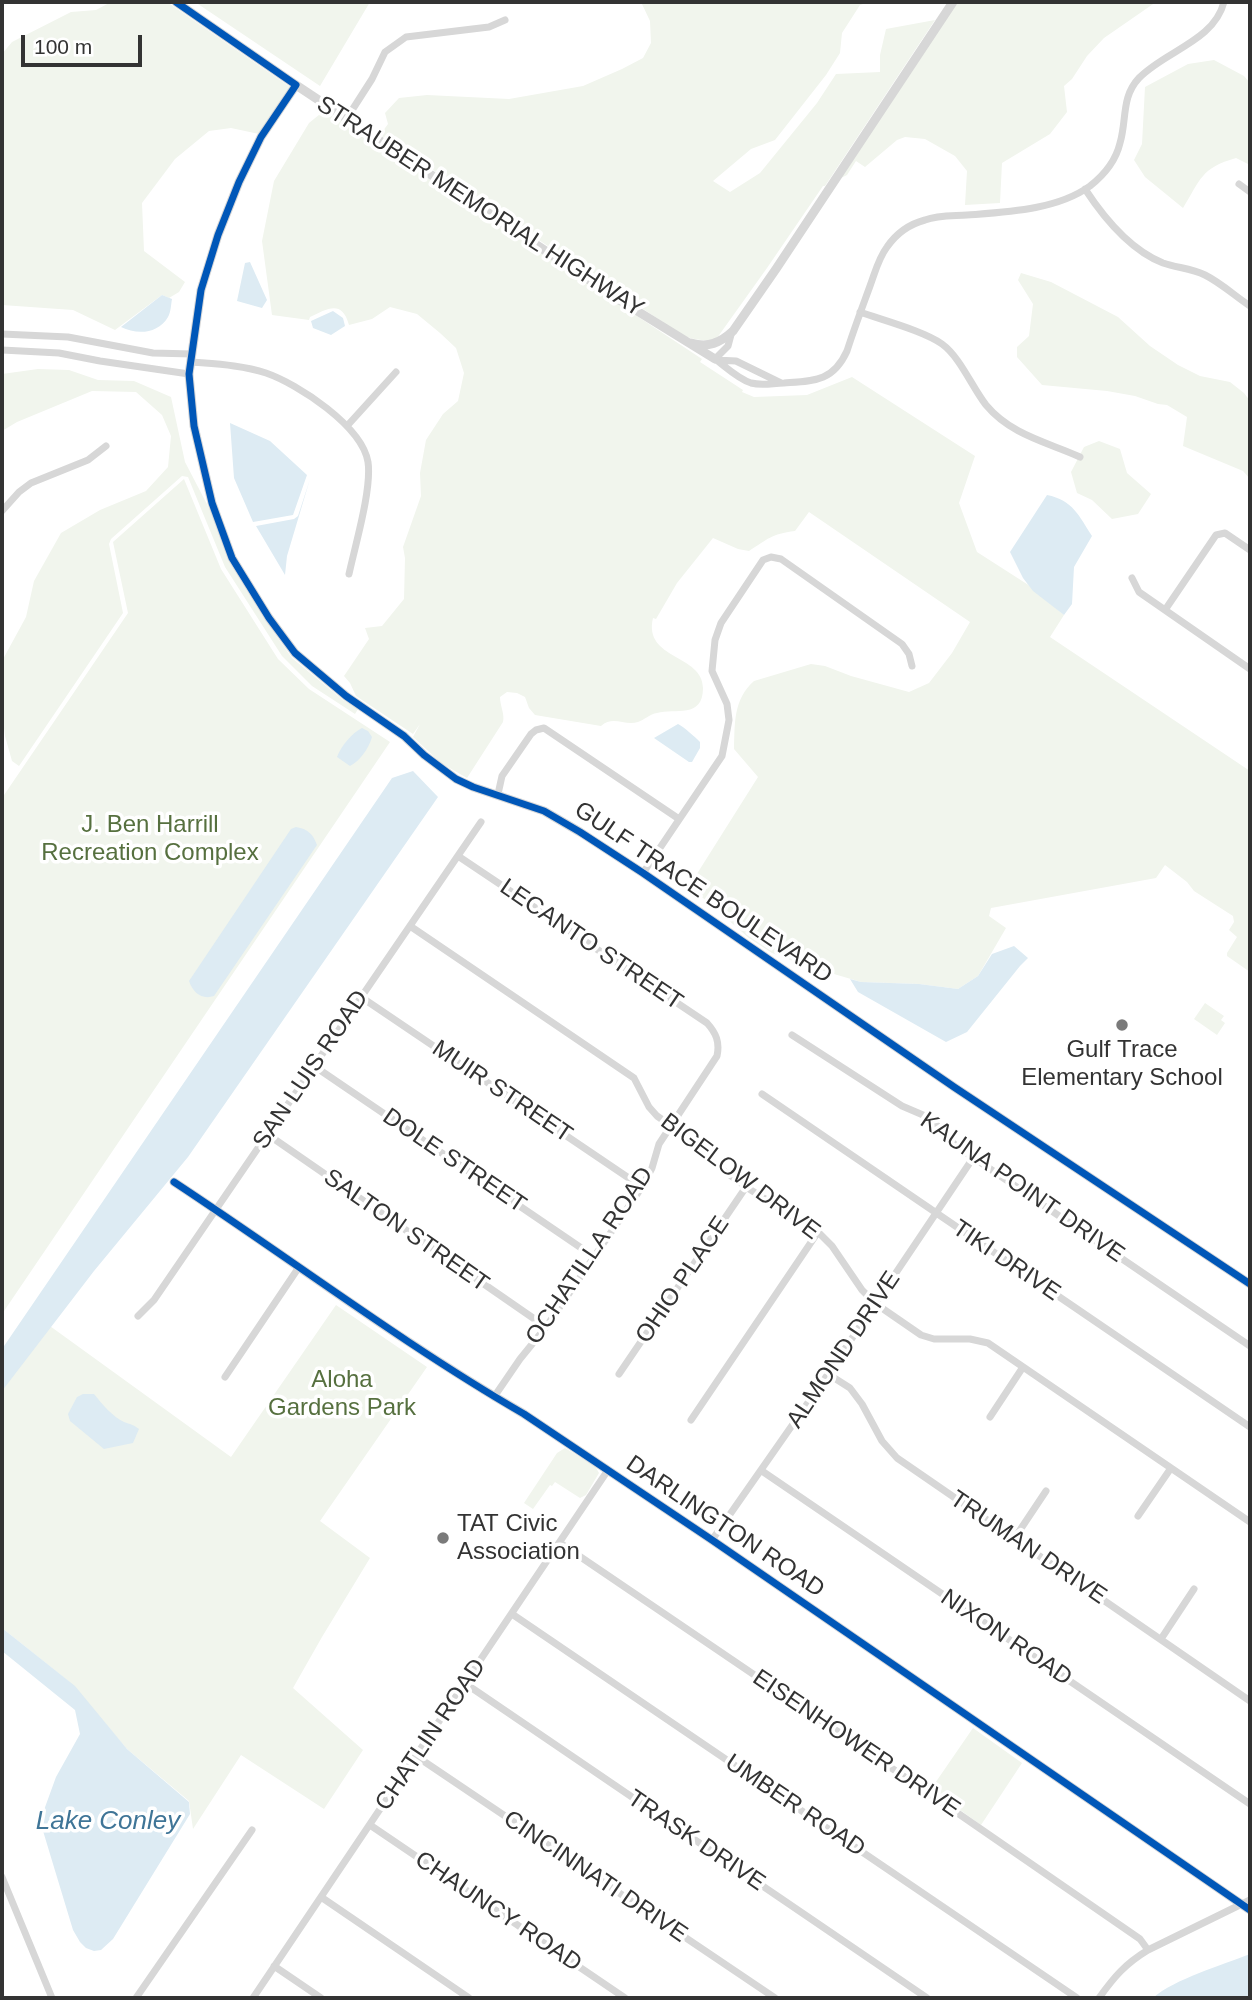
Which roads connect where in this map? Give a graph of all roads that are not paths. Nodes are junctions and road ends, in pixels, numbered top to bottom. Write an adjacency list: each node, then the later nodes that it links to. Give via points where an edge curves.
1 (176, 2): 5 (street, STRAUBER MEMORIAL HIGHWAY)
2 (953, 2): 12 (street)
3 (1224, 2): 8 (street, via 1205,32 1136,81 1125,104 1115,158)
4 (505, 20): 6 (street, via 489,27 406,37 385,52)
5 (296, 85): 6 (street, STRAUBER MEMORIAL HIGHWAY); 17 (street, GULF TRACE BOULEVARD, via 261,137 218,235 201,289)
6 (347, 118): 14 (street, STRAUBER MEMORIAL HIGHWAY)
7 (1239, 184): 9 (street)
8 (1085, 189): 10 (street, via 1111,223 1144,253 1204,275); 11 (street, via 1031,208 932,218 911,226 885,250)
9 (1250, 192)
10 (1250, 306)
11 (860, 312): 22 (street, via 836,368 816,381); 25 (street, via 942,344 987,407 1006,423 1034,440)
12 (733, 331): 14 (street, STRAUBER MEMORIAL HIGHWAY, via 708,345); 15 (street)
13 (2, 334): 17 (street, via 68,337)
14 (682, 340): 18 (street, STRAUBER MEMORIAL HIGHWAY)
15 (728, 346): 18 (street); 19 (street)
16 (2, 351): 21 (street, via 59,353)
17 (191, 358): 21 (street, GULF TRACE BOULEVARD); 23 (street, via 264,372 289,383)
18 (715, 359): 19 (street); 22 (street, via 748,382)
19 (736, 361): 22 (street)
20 (396, 372): 23 (street)
21 (189, 373): 33 (street, GULF TRACE BOULEVARD, via 194,426 212,503 232,558 295,653 438,767 473,787)
22 (781, 383)
23 (347, 425): 28 (street, via 368,462 368,484)
24 (106, 446): 26 (street, via 88,460 31,483)
25 (1080, 457)
26 (2, 511)
27 (1250, 550): 30 (street, via 1225,533 1216,535)
28 (349, 574)
29 (1132, 578): 30 (street, via 1139,592)
30 (1165, 610): 32 (street)
31 (912, 666): 34 (street, via 902,644 781,559 763,560 715,639 712,671 729,720 722,756)
32 (1250, 669)
33 (498, 794): 34 (street, via 502,776 531,734 544,728); 37 (street, GULF TRACE BOULEVARD, via 562,821)
34 (679, 819): 37 (street)
35 (481, 822): 36 (street, SAN LUIS ROAD)
36 (458, 856): 38 (street, SAN LUIS ROAD); 41 (street, LECANTO STREET, via 706,1023)
37 (643, 873): 55 (street, GULF TRACE BOULEVARD)
38 (410, 926): 39 (street, SAN LUIS ROAD); 44 (street, BIGELOW DRIVE, via 625,1071 634,1078 649,1107)
39 (362, 997): 42 (street, SAN LUIS ROAD); 48 (street, MUIR STREET)
40 (792, 1035): 46 (street, KAUNA POINT DRIVE, via 902,1106 930,1118)
41 (718, 1040): 44 (street, OCHATILLA ROAD, via 717,1056)
42 (314, 1066): 45 (street, SAN LUIS ROAD); 53 (street, DOLE STREET)
43 (762, 1094): 51 (street, TIKI DRIVE)
44 (670, 1125): 48 (street, OCHATILLA ROAD); 49 (street, BIGELOW DRIVE, via 698,1152)
45 (267, 1134): 50 (street, SAN LUIS ROAD); 58 (street, SALTON STREET)
46 (974, 1158): 51 (street, ALMOND DRIVE); 59 (street, KAUNA POINT DRIVE)
47 (174, 1182): 50 (street, DARLINGTON ROAD)
48 (642, 1186): 53 (street, OCHATILLA ROAD)
49 (746, 1186): 52 (street, BIGELOW DRIVE); 61 (street, OHIO PLACE)
50 (216, 1209): 54 (street, DARLINGTON ROAD); 57 (street, SAN LUIS ROAD, via 155,1300)
51 (937, 1214): 56 (street, ALMOND DRIVE); 67 (street, TIKI DRIVE)
52 (818, 1233): 56 (street, BIGELOW DRIVE); 66 (street)
53 (593, 1256): 58 (street, OCHATILLA ROAD)
54 (299, 1267): 63 (street); 64 (street, DARLINGTON ROAD)
55 (1250, 1284)
56 (876, 1304): 60 (street, BIGELOW DRIVE, via 921,1335 988,1343); 62 (street, ALMOND DRIVE)
57 (138, 1316)
58 (546, 1327): 64 (street, OCHATILLA ROAD)
59 (1250, 1346)
60 (1023, 1367): 65 (street); 68 (street, BIGELOW DRIVE)
61 (619, 1374)
62 (828, 1374): 70 (street, ALMOND DRIVE); 74 (street, TRUMAN DRIVE, via 850,1388 897,1458)
63 (225, 1377)
64 (494, 1397): 69 (street, DARLINGTON ROAD)
65 (990, 1417)
66 (691, 1420)
67 (1250, 1427)
68 (1171, 1468): 72 (street); 73 (street, BIGELOW DRIVE)
69 (608, 1470): 75 (street, DARLINGTON ROAD); 76 (street, CHATLIN ROAD)
70 (762, 1471): 75 (street, ALMOND DRIVE); 83 (street, NIXON ROAD)
71 (1046, 1491): 74 (street)
72 (1138, 1516)
73 (1250, 1522)
74 (1014, 1539): 79 (street, TRUMAN DRIVE)
75 (712, 1540): 88 (street, DARLINGTON ROAD)
76 (560, 1543): 78 (street, CHATLIN ROAD); 90 (street, EISENHOWER DRIVE, via 1042,1871 1140,1939)
77 (1194, 1590): 79 (street)
78 (512, 1614): 80 (street, CHATLIN ROAD); 100 (street, UMBER ROAD)
79 (1161, 1639): 81 (street, TRUMAN DRIVE)
80 (466, 1684): 82 (street, CHATLIN ROAD); 99 (street, TRASK DRIVE)
81 (1250, 1701)
82 (416, 1756): 84 (street, CHATLIN ROAD); 98 (street, CINCINNATI DRIVE)
83 (1250, 1804)
84 (370, 1825): 87 (street, CHATLIN ROAD); 97 (street, CHAUNCY ROAD)
85 (252, 1830): 93 (street)
86 (2, 1877): 92 (street)
87 (321, 1897): 91 (street, CHATLIN ROAD); 96 (street)
88 (1246, 1902): 89 (street, DARLINGTON ROAD); 90 (street)
89 (1250, 1910)
90 (1148, 1950): 101 (street, via 1122,1967)
91 (274, 1966): 94 (street, CHATLIN ROAD); 95 (street)
92 (52, 1998)
93 (136, 1998)
94 (253, 1998)
95 (321, 1998)
96 (470, 1998)
97 (625, 1998)
98 (775, 1998)
99 (927, 1998)
100 (1077, 1998)
101 (1099, 1998)

